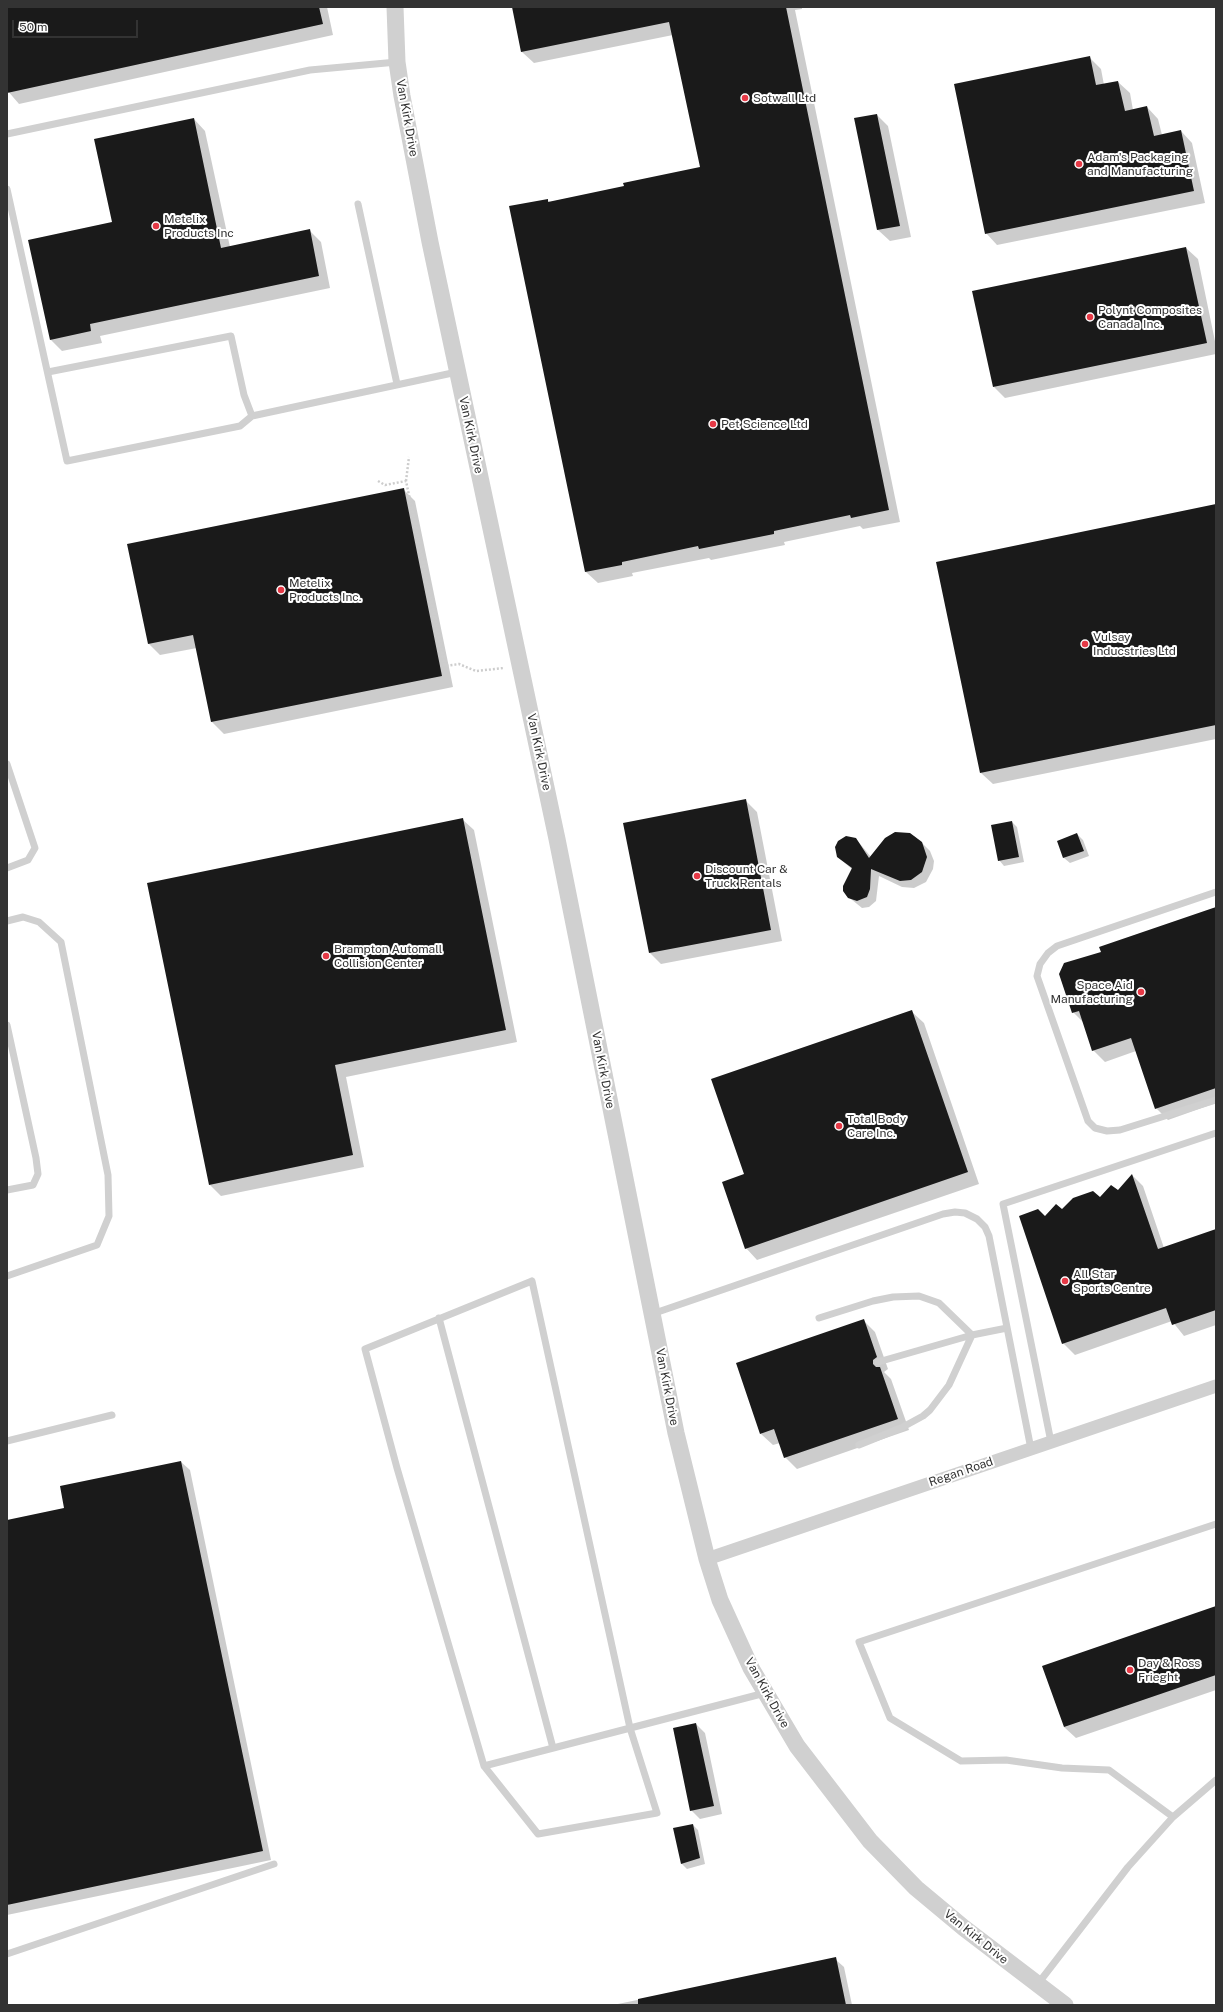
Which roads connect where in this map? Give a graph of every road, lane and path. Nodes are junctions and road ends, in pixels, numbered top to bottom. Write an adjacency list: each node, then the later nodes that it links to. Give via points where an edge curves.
1 (394, 7): 2 (street, Van Kirk Drive)
2 (397, 62): 3 (lane, via 310,70); 7 (street, Van Kirk Drive, via 427,226)
3 (7, 134)
4 (7, 189): 6 (lane)
5 (358, 204): 8 (lane)
6 (48, 372): 9 (lane, via 231,336 244,395); 9 (lane, via 67,461 240,426)
7 (458, 372): 8 (lane); 13 (street, Van Kirk Drive)
8 (397, 384): 9 (lane)
9 (252, 416)
10 (409, 456): 12 (path)
11 (378, 481): 12 (path, via 386,485)
12 (406, 481): 13 (path, via 445,666 459,664 476,671)
13 (520, 666): 23 (street, Van Kirk Drive)
14 (7, 764): 15 (lane, via 35,848 28,860)
15 (7, 868)
16 (1216, 892): 19 (lane, via 1057,946 1040,964 1037,976 1088,1121 1095,1128 1107,1131 1120,1130)
17 (7, 921): 22 (lane, via 23,918 39,922 61,942 108,1176 109,1216 97,1245)
18 (7, 1025): 21 (lane, via 38,1174 33,1185)
19 (1216, 1100)
20 (1216, 1133): 32 (lane, via 1003,1204)
21 (7, 1190)
22 (7, 1276)
23 (652, 1314): 26 (lane, via 955,1212 965,1213 985,1227); 36 (street, Van Kirk Drive, via 676,1433)
24 (439, 1318): 38 (lane, via 532,1281); 39 (lane); 40 (lane, via 365,1349)
25 (820, 1318): 27 (lane, via 873,1301 919,1296 939,1303)
26 (1007, 1328): 27 (lane); 34 (lane)
27 (972, 1335): 28 (lane); 33 (lane, via 949,1385 930,1410 901,1428)
28 (878, 1362)
29 (1216, 1386): 32 (street, Regan Road)
30 (112, 1415): 31 (lane)
31 (7, 1441)
32 (1051, 1442): 34 (street, Regan Road)
33 (859, 1445)
34 (1031, 1449): 36 (street, Regan Road)
35 (1216, 1524): 42 (lane, via 859,1642 890,1718 961,1761 1006,1760 1062,1768 1109,1770)
36 (707, 1559): 37 (street, Van Kirk Drive, via 720,1600)
37 (765, 1693): 38 (lane); 45 (street, Van Kirk Drive, via 797,1746 870,1841 916,1888)
38 (630, 1728): 39 (lane); 40 (lane, via 657,1813 538,1834)
39 (553, 1748): 40 (lane)
40 (484, 1766)
41 (1216, 1780): 42 (lane)
42 (1172, 1817): 45 (lane, via 1128,1867)
43 (274, 1864): 44 (lane)
44 (7, 1954)
45 (1037, 1985): 46 (street, Van Kirk Drive)
46 (1065, 2005)

